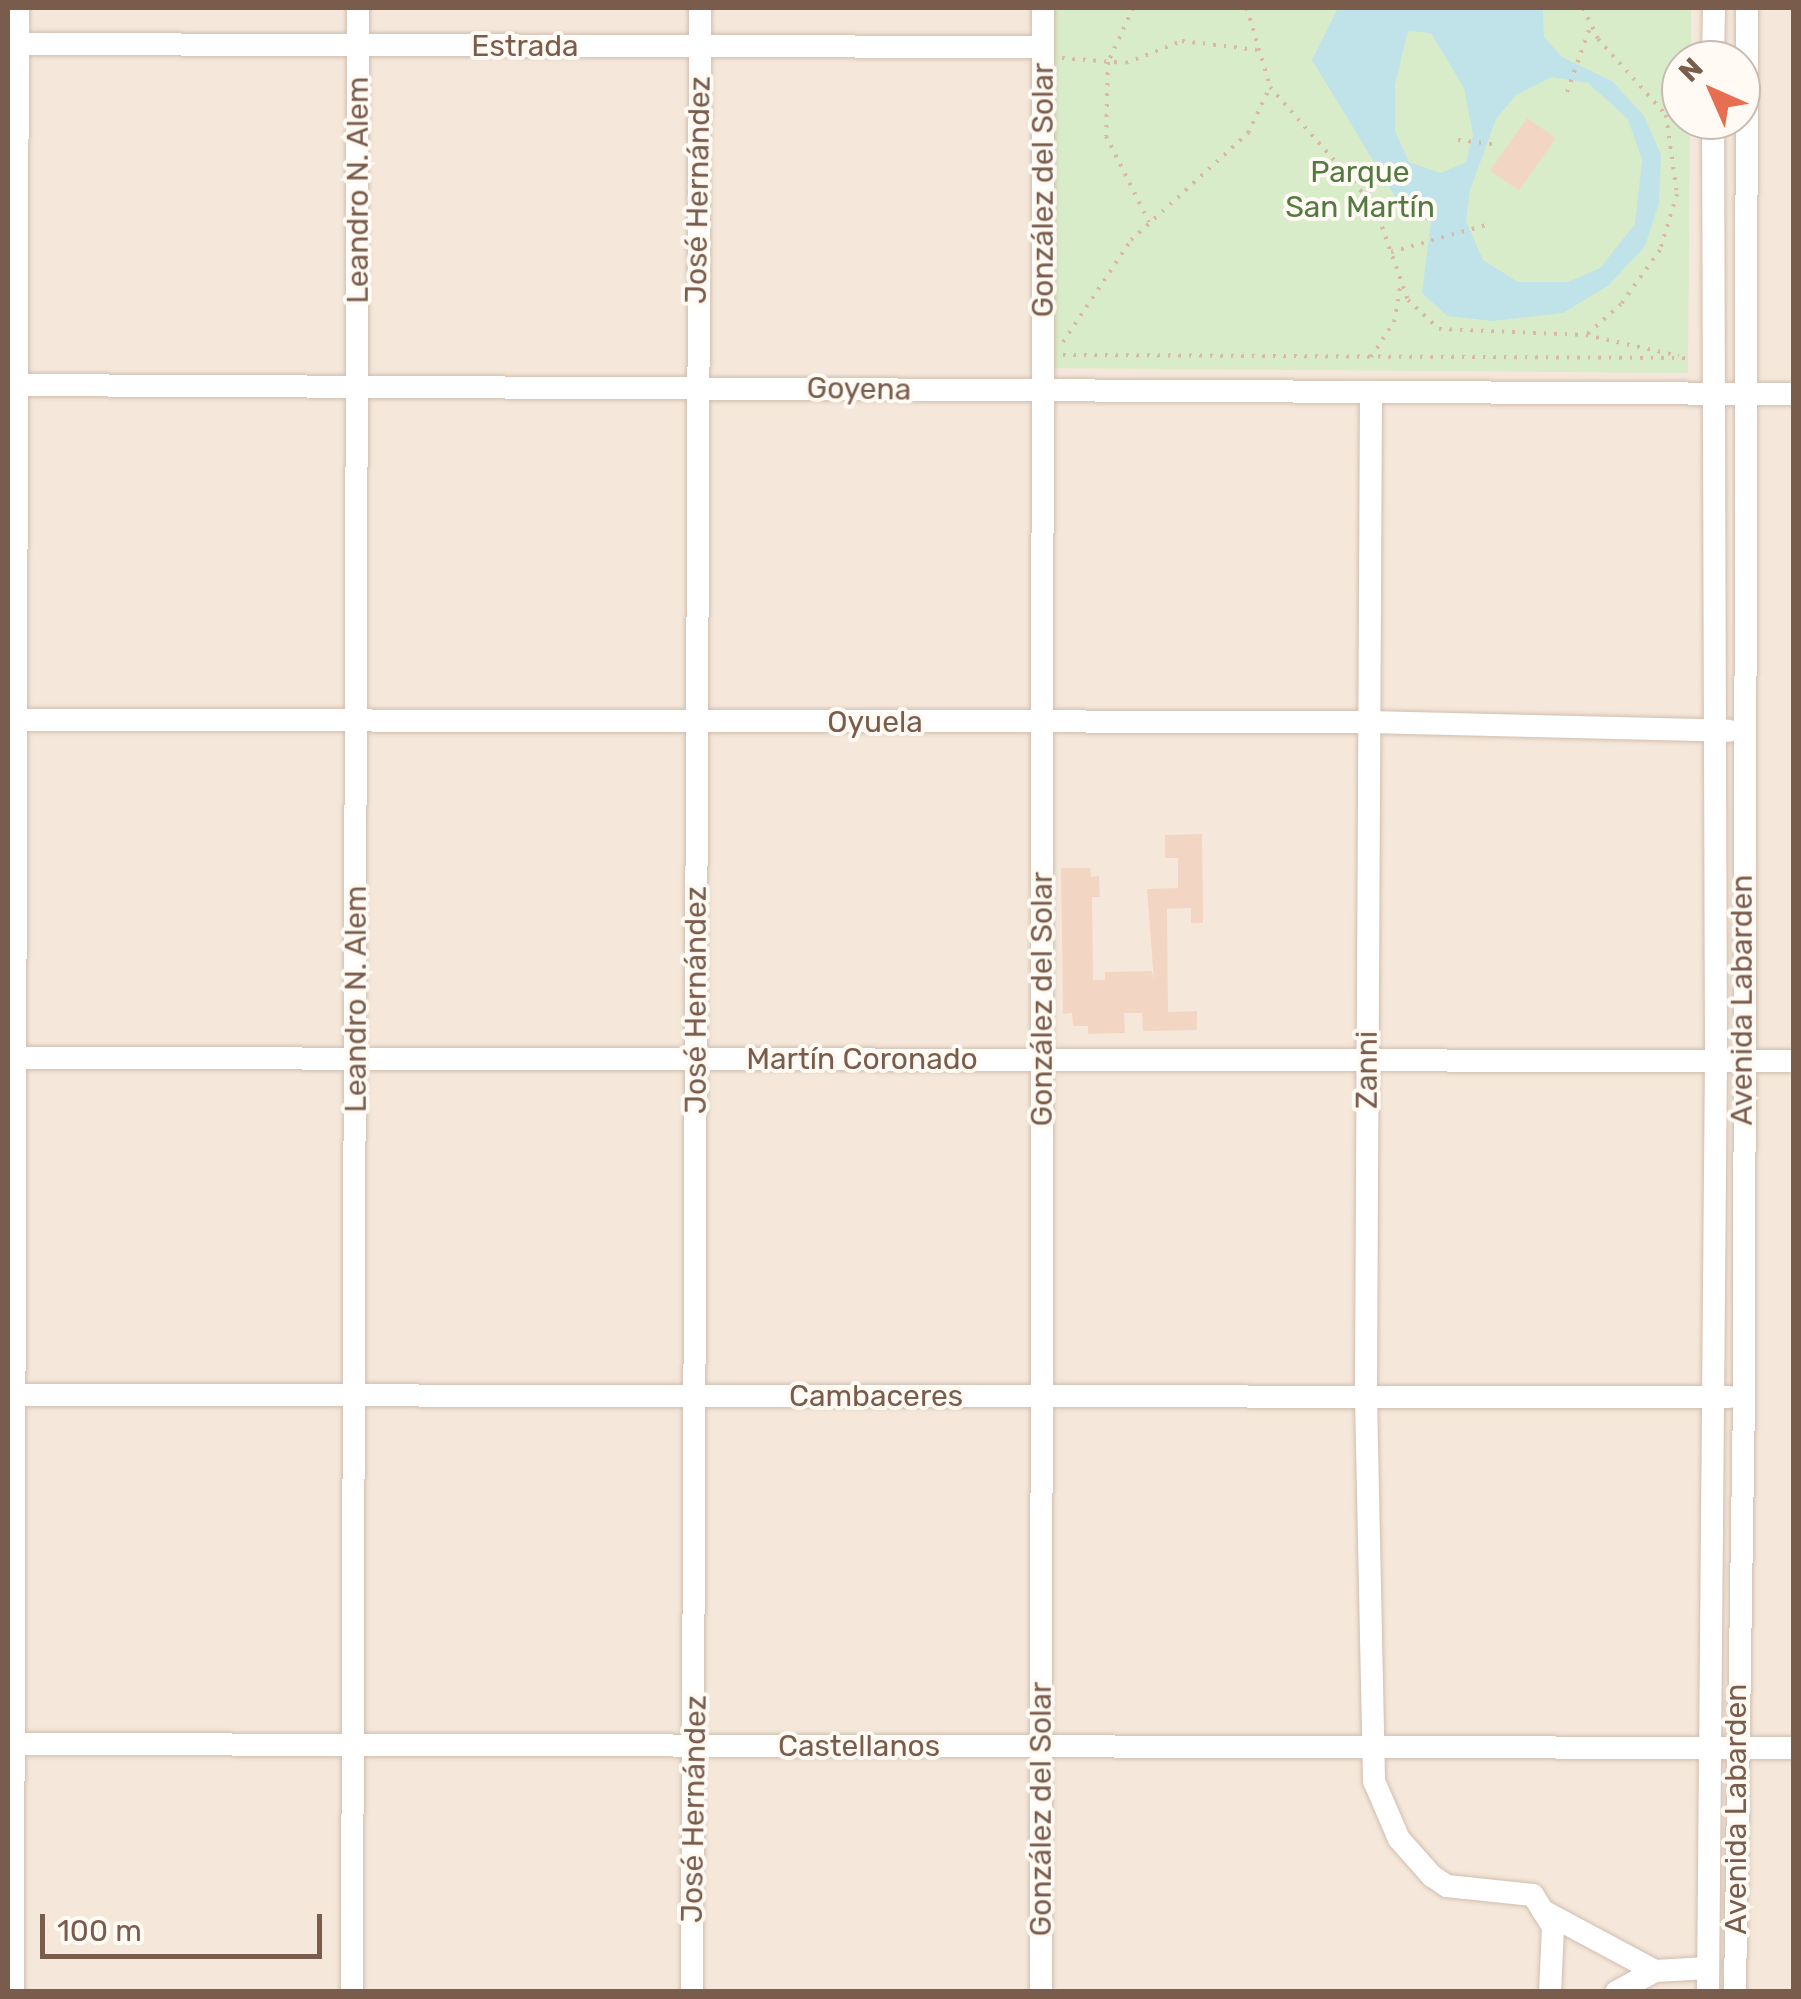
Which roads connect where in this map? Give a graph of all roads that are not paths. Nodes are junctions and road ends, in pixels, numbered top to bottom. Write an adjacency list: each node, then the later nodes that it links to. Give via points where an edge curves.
1 (18, 8): 8 (street)
2 (358, 8): 9 (street, Leandro N. Alem)
3 (700, 8): 10 (street, José Hernández)
4 (1043, 8): 11 (street, González del Solar)
5 (1714, 8): 7 (street)
6 (1747, 8): 18 (street, Avenida Labarden)
7 (1714, 40)
8 (12, 44): 9 (street, Estrada); 13 (street)
9 (358, 45): 10 (street, Estrada); 14 (street, Leandro N. Alem)
10 (700, 46): 11 (street, Estrada); 15 (street, José Hernández)
11 (1044, 52): 16 (street, González del Solar)
12 (1713, 140): 20 (street, Avenida Labarden)
13 (12, 385): 14 (street, Goyena); 21 (street)
14 (358, 386): 15 (street, Goyena); 22 (street, Leandro N. Alem)
15 (695, 386): 16 (street, Goyena); 23 (street, José Hernández)
16 (1042, 392): 17 (street, Goyena); 24 (street, González del Solar)
17 (1371, 393): 20 (street, Goyena); 25 (street, Zanni)
18 (1744, 394): 19 (street, Goyena); 20 (street, Goyena); 26 (street, Avenida Labarden)
19 (1794, 394)
20 (1710, 395): 27 (street, Avenida Labarden)
21 (12, 720): 22 (street, Oyuela); 28 (street)
22 (356, 721): 23 (street, Oyuela); 29 (street, Leandro N. Alem)
23 (697, 721): 24 (street, Oyuela); 30 (street, José Hernández)
24 (1042, 722): 25 (street, Oyuela); 31 (street, González del Solar)
25 (1369, 722): 27 (street, Oyuela); 32 (street, Zanni)
26 (1742, 730): 27 (street, Oyuela); 34 (street, Avenida Labarden)
27 (1714, 731): 33 (street, Avenida Labarden)
28 (12, 1058): 29 (street, Martín Coronado); 36 (street)
29 (356, 1058): 30 (street, Martín Coronado); 37 (street, Leandro N. Alem)
30 (696, 1059): 31 (street, Martín Coronado); 38 (street, José Hernández)
31 (1042, 1059): 32 (street, Martín Coronado); 39 (street, González del Solar)
32 (1367, 1060): 33 (street, Martín Coronado); 41 (street, Zanni)
33 (1716, 1060): 34 (street, Martín Coronado); 40 (street, Avenida Labarden)
34 (1742, 1060): 35 (street, Martín Coronado); 42 (street, Avenida Labarden)
35 (1794, 1061)
36 (11, 1395): 37 (street, Cambaceres); 43 (street)
37 (355, 1396): 38 (street, Cambaceres); 44 (street, Leandro N. Alem)
38 (699, 1396): 39 (street, Cambaceres); 45 (street, José Hernández)
39 (1042, 1396): 41 (street, Cambaceres); 46 (street, González del Solar)
40 (1714, 1396): 41 (street, Cambaceres); 42 (street, Cambaceres); 47 (street, Avenida Labarden)
41 (1366, 1397): 49 (street, Zanni)
42 (1744, 1398): 48 (street, Avenida Labarden)
43 (10, 1744): 44 (street, Castellanos); 54 (street)
44 (353, 1744): 45 (street, Castellanos); 55 (street, Leandro N. Alem)
45 (694, 1745): 46 (street, Castellanos); 56 (street, José Hernández)
46 (1042, 1746): 49 (street, Castellanos); 57 (street, González del Solar)
47 (1710, 1746): 48 (street, Castellanos); 49 (street, Castellanos); 52 (street, Avenida Labarden)
48 (1734, 1746): 50 (street, Castellanos); 61 (street, Avenida Labarden)
49 (1372, 1747): 51 (street, Zanni, via 1374,1781 1399,1839 1432,1876 1447,1886 1532,1894)
50 (1794, 1748)
51 (1543, 1911): 53 (street, Zanni, via 1582,1926); 58 (street, via 1553,1927)
52 (1708, 1968): 53 (street); 60 (street, Avenida Labarden)
53 (1654, 1971): 59 (street)
54 (13, 1992)
55 (352, 1992)
56 (692, 1992)
57 (1041, 1992)
58 (1550, 1992)
59 (1616, 1992)
60 (1708, 1992)
61 (1735, 1992)

